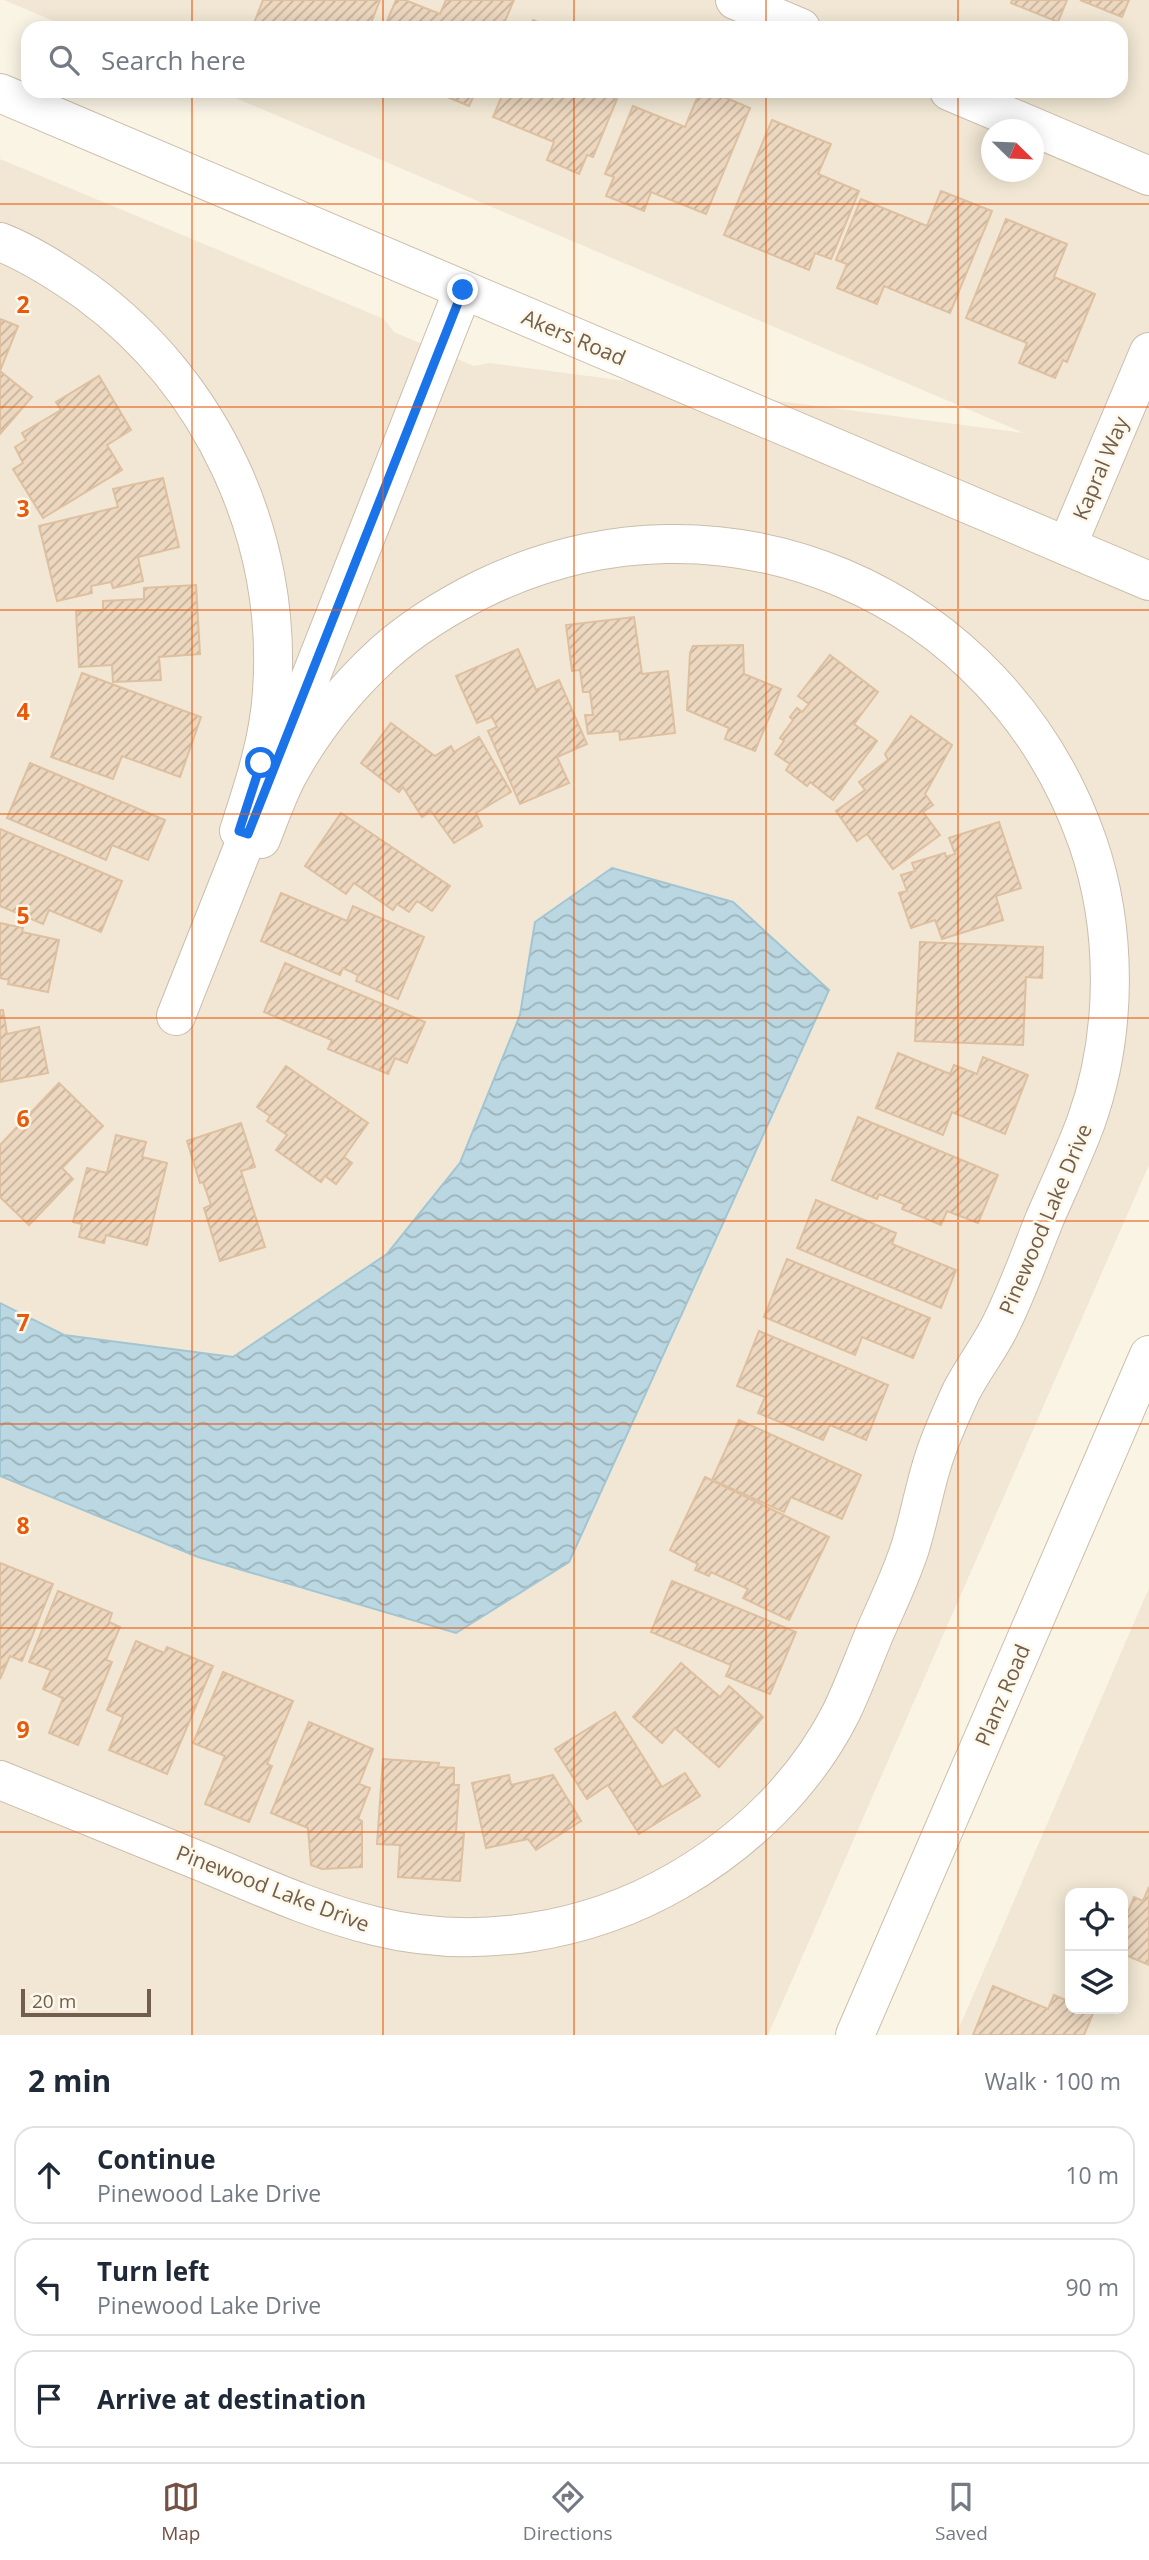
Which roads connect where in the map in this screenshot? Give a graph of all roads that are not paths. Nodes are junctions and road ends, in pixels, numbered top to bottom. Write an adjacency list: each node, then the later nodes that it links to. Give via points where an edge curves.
1 (735, 0): 2 (street)
2 (784, 21)
3 (0, 93): 7 (street, Akers Road)
4 (965, 98): 5 (street)
5 (1149, 176)
6 (0, 242): 11 (street, via 73,282 114,312 164,362 206,419 239,483 261,551 272,621 270,704 261,763 239,831)
7 (463, 290): 9 (street, Akers Road); 11 (street)
8 (1149, 352): 9 (street, Kapral Way)
9 (1067, 546): 10 (street, Akers Road)
10 (1149, 581)
11 (248, 834): 12 (street); 14 (street, Pinewood Lake Drive, via 261,839 289,772 336,703 384,653 445,607 513,574 578,554 646,544 714,545 789,558 860,585 920,619 973,662 1024,719 1060,777 1089,847 1105,914 1110,982 1105,1036 1088,1117 1000,1328 964,1386 934,1458 908,1554 839,1717 799,1778 754,1827 708,1863 651,1896 583,1922 518,1934 452,1937 380,1928 316,1909)
12 (176, 1016)
13 (1149, 1355): 15 (street, Planz Road)
14 (0, 1780)
15 (855, 2035)

